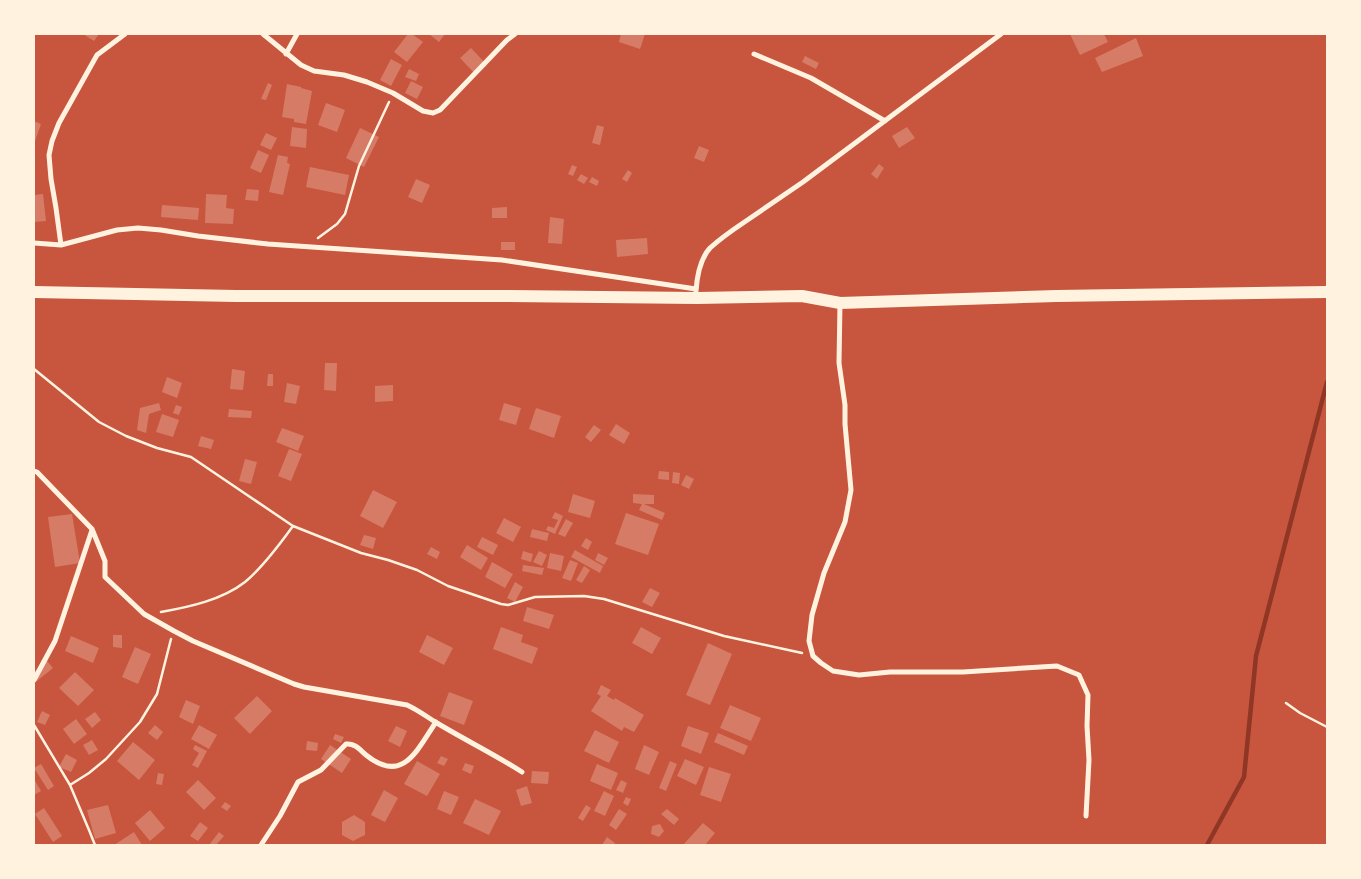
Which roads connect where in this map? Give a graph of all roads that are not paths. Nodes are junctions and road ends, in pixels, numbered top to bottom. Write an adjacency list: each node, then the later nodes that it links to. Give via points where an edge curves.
1 (125, 34): 10 (street, via 97,55 52,141 50,179)
2 (263, 34): 6 (street)
3 (297, 34): 6 (street)
4 (515, 34): 6 (street, via 440,110 433,113 367,82 314,71)
5 (1001, 34): 8 (street)
6 (286, 54)
7 (754, 54): 8 (street, via 811,78)
8 (886, 121): 13 (street, via 710,249 699,270)
9 (34, 243): 10 (street)
10 (61, 245): 13 (street, via 117,230 138,228 268,244 502,260)
11 (34, 292): 13 (highway, via 236,296)
12 (1327, 292): 14 (highway)
13 (696, 294): 14 (highway, via 802,296)
14 (840, 302): 20 (street, via 839,363 851,490 845,522 824,573 812,615 809,641 813,656 833,671 859,674 1057,666 1079,676 1088,695)
15 (34, 471): 16 (street)
16 (92, 529): 17 (street, via 56,641); 18 (street, via 105,561 105,577 144,614 174,631 294,684 407,705)
17 (34, 680)
18 (436, 722): 19 (street); 21 (street, via 412,757 401,766 380,764 354,745 346,744 320,770 298,782)
19 (522, 772)
20 (1086, 816)
21 (261, 845)

